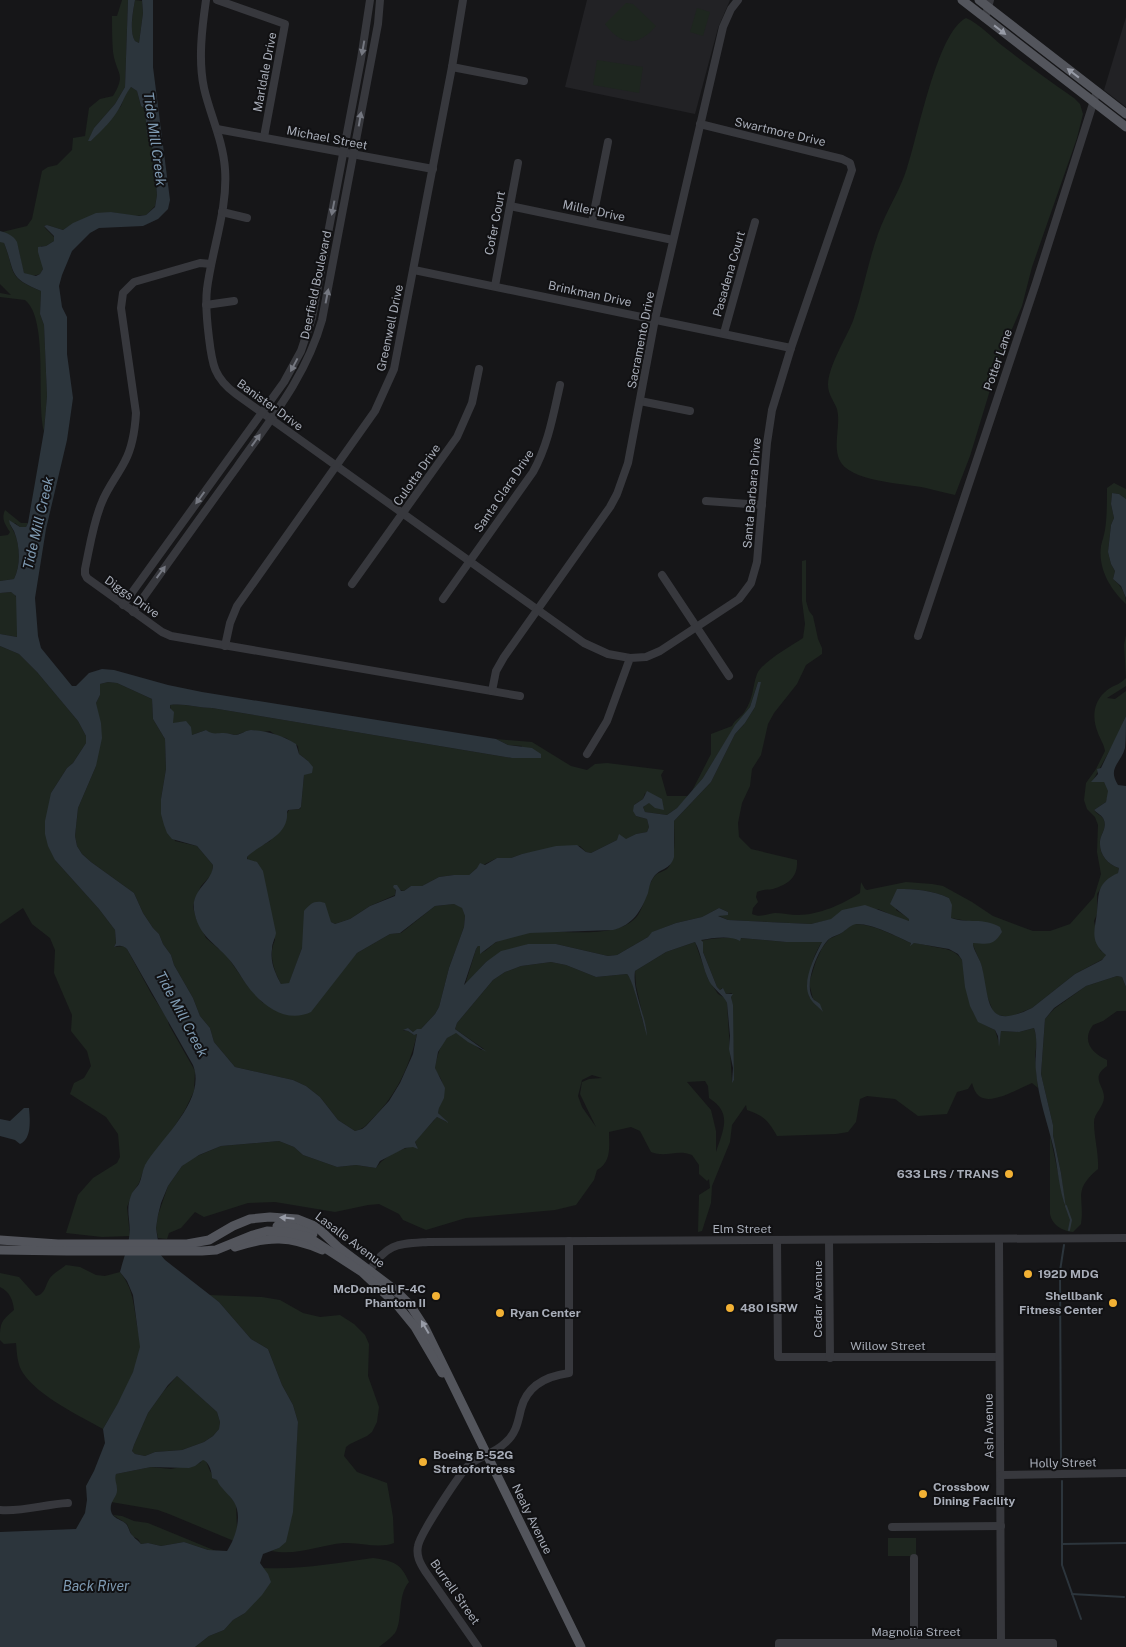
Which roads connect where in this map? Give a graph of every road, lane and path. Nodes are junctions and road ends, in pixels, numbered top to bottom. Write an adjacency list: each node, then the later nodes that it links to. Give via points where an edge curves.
1 (206, 0): 18 (street, Banister Drive, via 202,76)
2 (217, 0): 19 (street, Marldale Drive, via 285,24)
3 (370, 0): 21 (street, Deerfield Boulevard, one-way to 21)
4 (380, 0): 22 (street, Deerfield Boulevard, one-way to 4)
5 (463, 0): 11 (street, Greenwell Drive)
6 (738, 0): 16 (street, Sacramento Drive, via 723,27)
7 (962, 0): 10 (main road)
8 (979, 0): 9 (main road)
9 (989, 4): 10 (street); 13 (main road, one-way to 9)
10 (985, 18): 14 (main road, one-way to 14)
11 (452, 68): 12 (street); 25 (street, Greenwell Drive)
12 (524, 81)
13 (1097, 92): 14 (street, Potter Lane); 15 (main road)
14 (1094, 102): 17 (main road); 58 (street, Potter Lane)
15 (1126, 114)
16 (700, 124): 24 (street, Swartmore Drive, via 830,155 848,161); 31 (street, Sacramento Drive)
17 (1126, 127)
18 (217, 129): 19 (street, Michael Street); 27 (street, Banister Drive, via 226,171)
19 (264, 137): 21 (street, Michael Street)
20 (608, 142): 29 (street)
21 (342, 153): 22 (street, Michael Street); 44 (street, Deerfield Boulevard, one-way to 44, via 307,336 293,368)
22 (353, 155): 25 (street, Michael Street); 45 (street, Deerfield Boulevard, one-way to 22, via 302,372 317,338)
23 (518, 163): 26 (street, Cofer Court)
24 (852, 166): 39 (street, Santa Barbara Drive)
25 (433, 169): 33 (street, Greenwell Drive)
26 (510, 206): 29 (street, Miller Drive); 34 (street, Cofer Court)
27 (222, 212): 28 (street); 32 (street, Banister Drive)
28 (247, 218)
29 (592, 222): 31 (street, Miller Drive)
30 (755, 222): 38 (street, Pasadena Court)
31 (673, 240): 37 (street, Sacramento Drive)
32 (211, 264): 36 (street, Banister Drive); 54 (street, Diggs Drive, via 200,263 141,279 123,293 121,308 136,413 134,436 126,460 97,514 85,569 90,581)
33 (414, 270): 34 (street, Brinkman Drive); 46 (street, Greenwell Drive, via 398,353 388,386 375,411)
34 (495, 286): 37 (street, Brinkman Drive)
35 (234, 301): 36 (street)
36 (206, 305): 44 (street, Banister Drive, via 215,372 226,387)
37 (655, 319): 38 (street, Brinkman Drive); 42 (street, Sacramento Drive)
38 (724, 334): 39 (street, Brinkman Drive)
39 (790, 348): 48 (street, Santa Barbara Drive, via 770,418)
40 (479, 369): 49 (street, Culotta Drive, via 472,403 457,437)
41 (560, 386): 50 (street, Santa Clara Drive, via 541,458)
42 (640, 402): 43 (street); 55 (street, Sacramento Drive, via 628,463 617,494)
43 (690, 411)
44 (262, 412): 45 (street, Banister Drive); 54 (street, Deerfield Boulevard, one-way to 54)
45 (271, 419): 46 (street, Banister Drive); 56 (street, Deerfield Boulevard, one-way to 45)
46 (336, 466): 49 (street, Banister Drive); 59 (street, Greenwell Drive, via 237,606)
47 (706, 501): 48 (street)
48 (762, 505): 57 (street, Santa Barbara Drive, via 757,562 751,583 739,599)
49 (403, 514): 50 (street, Banister Drive); 52 (street, Culotta Drive)
50 (470, 561): 53 (street, Santa Clara Drive); 55 (street, Banister Drive)
51 (662, 575): 57 (street)
52 (352, 584)
53 (443, 599)
54 (123, 605): 56 (street, Diggs Drive)
55 (537, 610): 60 (street, Banister Drive, via 591,647); 62 (street, Sacramento Drive, via 496,671)
56 (133, 612): 59 (street, Diggs Drive, via 171,636)
57 (696, 626): 60 (street, Santa Barbara Drive, via 660,651 646,657); 61 (street)
58 (918, 636)
59 (226, 646): 62 (street, Diggs Drive)
60 (630, 658): 64 (street, via 607,721)
61 (729, 676)
62 (492, 691): 63 (street, Diggs Drive)
63 (520, 696)
64 (587, 754)
65 (1126, 1238): 69 (street, Elm Street)
66 (0, 1240): 71 (main road, Lasalle Avenue)
67 (777, 1240): 68 (street, Elm Street); 70 (street, Elm Street); 78 (street, Willow Street, via 778,1357)
68 (829, 1240): 69 (street, Elm Street); 78 (street, Cedar Avenue)
69 (998, 1240): 77 (street, Ash Avenue)
70 (568, 1241): 76 (street, Elm Street, via 402,1244 385,1251); 80 (street, Burrell Street, via 569,1373 541,1380 532,1388 525,1397 515,1432 505,1444)
71 (110, 1248): 72 (main road, Lasalle Avenue); 73 (main road, Lasalle Avenue)
72 (168, 1248): 74 (main road, Lasalle Avenue); 76 (main road, Lasalle Avenue, one-way to 72, via 317,1227 290,1218 250,1220 209,1240)
73 (0, 1250)
74 (202, 1251): 75 (main road, Lasalle Avenue, via 216,1250 253,1234 279,1231 308,1237); 75 (main road, Lasalle Avenue, via 249,1230 279,1225 313,1234)
75 (340, 1258): 79 (main road, Lasalle Avenue, via 362,1272 406,1315)
76 (370, 1270): 79 (main road, Lasalle Avenue, one-way to 76, via 417,1314 394,1289)
77 (999, 1357): 78 (street, Willow Street); 82 (street, Ash Avenue)
78 (830, 1358)
79 (461, 1403): 80 (main road, Nealy Avenue)
80 (487, 1454): 94 (street, Burrell Street, via 467,1466 425,1529 418,1546 425,1571); 95 (main road, Nealy Avenue)
81 (1126, 1473): 82 (street, Holly Street)
82 (1001, 1475): 85 (street, Ash Avenue)
83 (68, 1503): 84 (street)
84 (0, 1510)
85 (1001, 1526): 86 (street); 88 (street, Ash Avenue)
86 (892, 1527)
87 (914, 1558): 91 (street)
88 (1001, 1642): 92 (street, Magnolia Street); 93 (street, Magnolia Street)
89 (779, 1645): 90 (street, Magnolia Street)
90 (830, 1645): 91 (street, Magnolia Street)
91 (914, 1645): 92 (street, Magnolia Street)
92 (954, 1645)
93 (1053, 1645)
94 (478, 1647)
95 (581, 1647)

